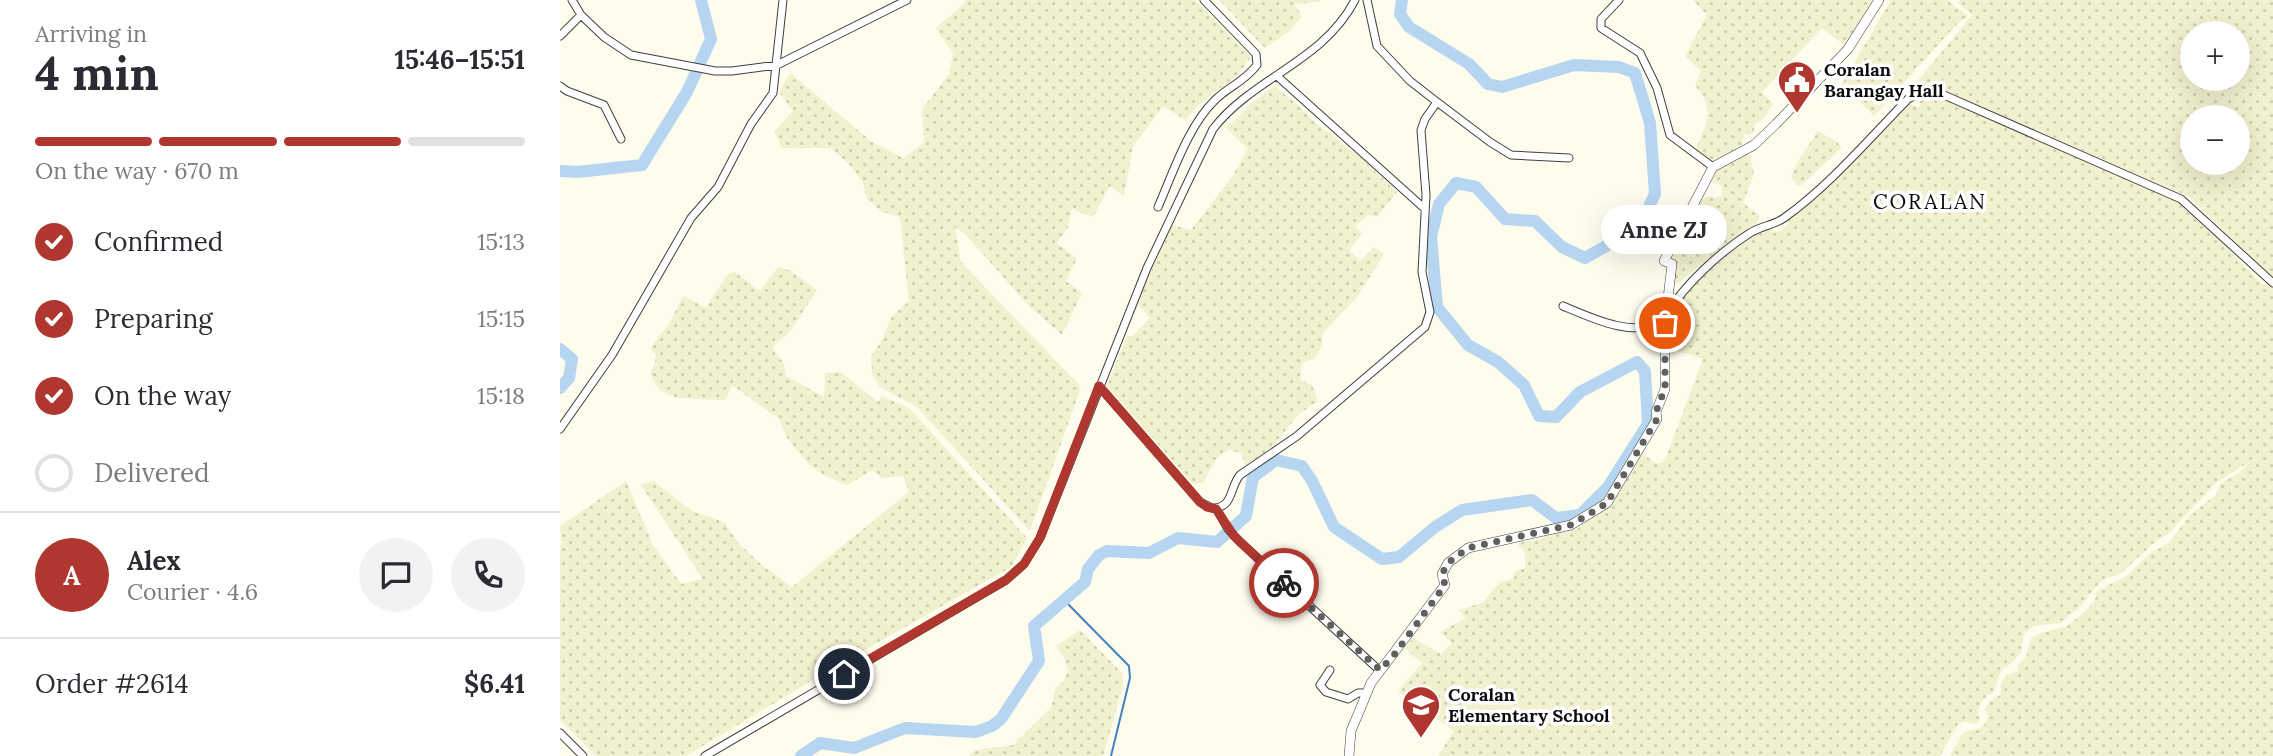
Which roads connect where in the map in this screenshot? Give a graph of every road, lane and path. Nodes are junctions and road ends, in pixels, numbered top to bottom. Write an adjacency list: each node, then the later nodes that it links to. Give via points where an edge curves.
1 (572, 0): 9 (street)
2 (783, 0): 11 (street)
3 (907, 0): 11 (street)
4 (1204, 0): 13 (street, via 1256,54 1256,65)
5 (1355, 0): 12 (street, via 1335,31)
6 (1367, 0): 16 (street, via 1377,46)
7 (1619, 0): 19 (street, via 1601,19 1601,28 1640,53 1657,88 1670,135)
8 (1879, 0): 19 (street, via 1848,49 1783,117 1754,145)
9 (581, 15): 10 (street); 11 (street, via 623,51 643,58 715,71)
10 (560, 36)
11 (777, 65): 26 (street, via 774,93 751,124 723,178 691,218 612,355)
12 (1277, 76): 15 (street); 21 (street)
13 (1241, 83): 15 (street); 20 (street, via 1215,99 1201,116)
14 (560, 86): 17 (street, via 604,105)
15 (1250, 95): 25 (street, via 1221,119 1209,137 1147,268)
16 (1437, 102): 18 (street, via 1511,155); 21 (street, via 1421,130)
17 (621, 139)
18 (1569, 158)
19 (1713, 167): 24 (street, via 1664,261 1672,264)
20 (1157, 207)
21 (1425, 209): 27 (street, via 1422,272 1430,312 1425,327 1297,436 1240,475 1230,499)
22 (2273, 283): 24 (street, via 2181,199 1931,92 1908,99 1782,220 1735,243 1679,294)
23 (1563, 306): 24 (street, via 1632,329 1647,329)
24 (1665, 321): 29 (street, via 1665,388 1657,419 1607,503 1571,525 1468,548 1448,563 1442,574 1445,585)
25 (1099, 386): 27 (street, via 1200,502); 33 (street, via 1040,538 1024,564)
26 (560, 429)
27 (1216, 509): 29 (street, via 1236,539)
28 (1330, 670): 30 (street, via 1320,684 1326,692 1348,699)
29 (1380, 670): 30 (street)
30 (1366, 693): 34 (street, via 1351,732)
31 (560, 733): 32 (street)
32 (583, 756)
33 (705, 756)
34 (1349, 756)

